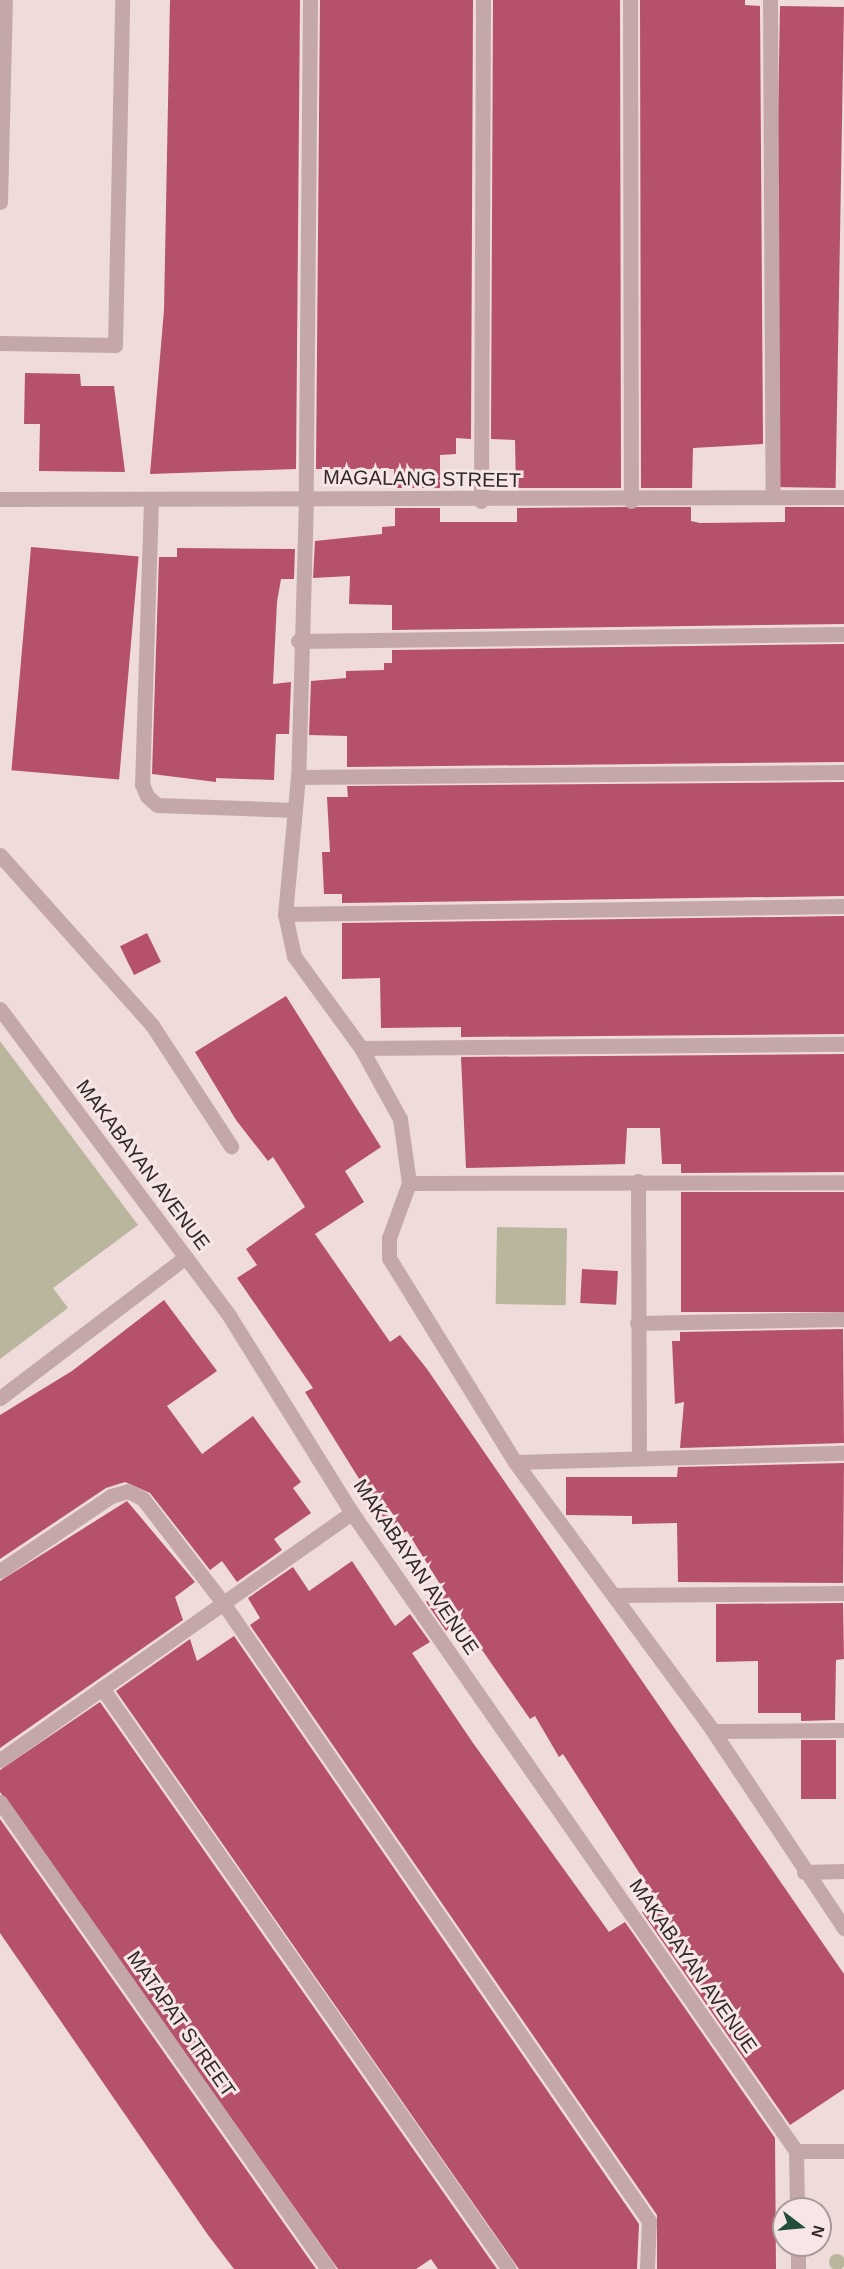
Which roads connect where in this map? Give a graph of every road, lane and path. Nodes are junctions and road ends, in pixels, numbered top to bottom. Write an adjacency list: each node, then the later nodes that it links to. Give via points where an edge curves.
1 (5, 0): 7 (street)
2 (122, 0): 8 (street, via 115,345)
3 (310, 0): 12 (street)
4 (483, 0): 14 (street)
5 (630, 0): 15 (street)
6 (770, 0): 9 (street)
7 (0, 202)
8 (0, 343)
9 (773, 495): 10 (street, MAGALANG STREET); 15 (street, MAGALANG STREET)
10 (844, 497)
11 (0, 499): 13 (street, MAGALANG STREET)
12 (306, 499): 13 (street, MAGALANG STREET); 14 (street, MAGALANG STREET); 17 (street)
13 (151, 500): 20 (street, via 142,784 147,796 157,805)
14 (481, 501): 15 (street, MAGALANG STREET)
15 (631, 501)
16 (844, 634): 17 (street)
17 (298, 641): 19 (street)
18 (844, 772): 19 (street)
19 (298, 777): 20 (street)
20 (296, 810): 23 (street)
21 (0, 855): 27 (street, via 152,1025)
22 (844, 906): 23 (street)
23 (285, 914): 26 (street, via 294,956)
24 (0, 1009): 31 (street, MAKABAYAN AVENUE)
25 (844, 1044): 26 (street)
26 (361, 1048): 30 (street, via 400,1119)
27 (231, 1146)
28 (638, 1181): 29 (street); 30 (street); 33 (street)
29 (844, 1182)
30 (409, 1183): 37 (street, via 389,1238 389,1258)
31 (186, 1257): 34 (street); 38 (street, MAKABAYAN AVENUE)
32 (844, 1319): 33 (street)
33 (637, 1323): 36 (street)
34 (0, 1398)
35 (844, 1453): 36 (street)
36 (639, 1456): 37 (street)
37 (515, 1462): 41 (street)
38 (352, 1513): 42 (street); 51 (street, MAKABAYAN AVENUE)
39 (0, 1571): 42 (street, via 128,1491 143,1499)
40 (844, 1593): 41 (street)
41 (613, 1595): 45 (street)
42 (223, 1603): 43 (street); 56 (street, via 649,2220)
43 (102, 1688): 46 (street); 55 (street)
44 (844, 1730): 45 (street)
45 (713, 1731): 49 (street)
46 (0, 1760)
47 (0, 1802): 54 (street, MATAPAT STREET)
48 (844, 1871): 49 (street)
49 (804, 1872): 50 (street)
50 (844, 1928)
51 (796, 2151): 52 (street); 53 (street)
52 (844, 2151)
53 (797, 2197)
54 (328, 2269)
55 (509, 2269)
56 (647, 2269)

